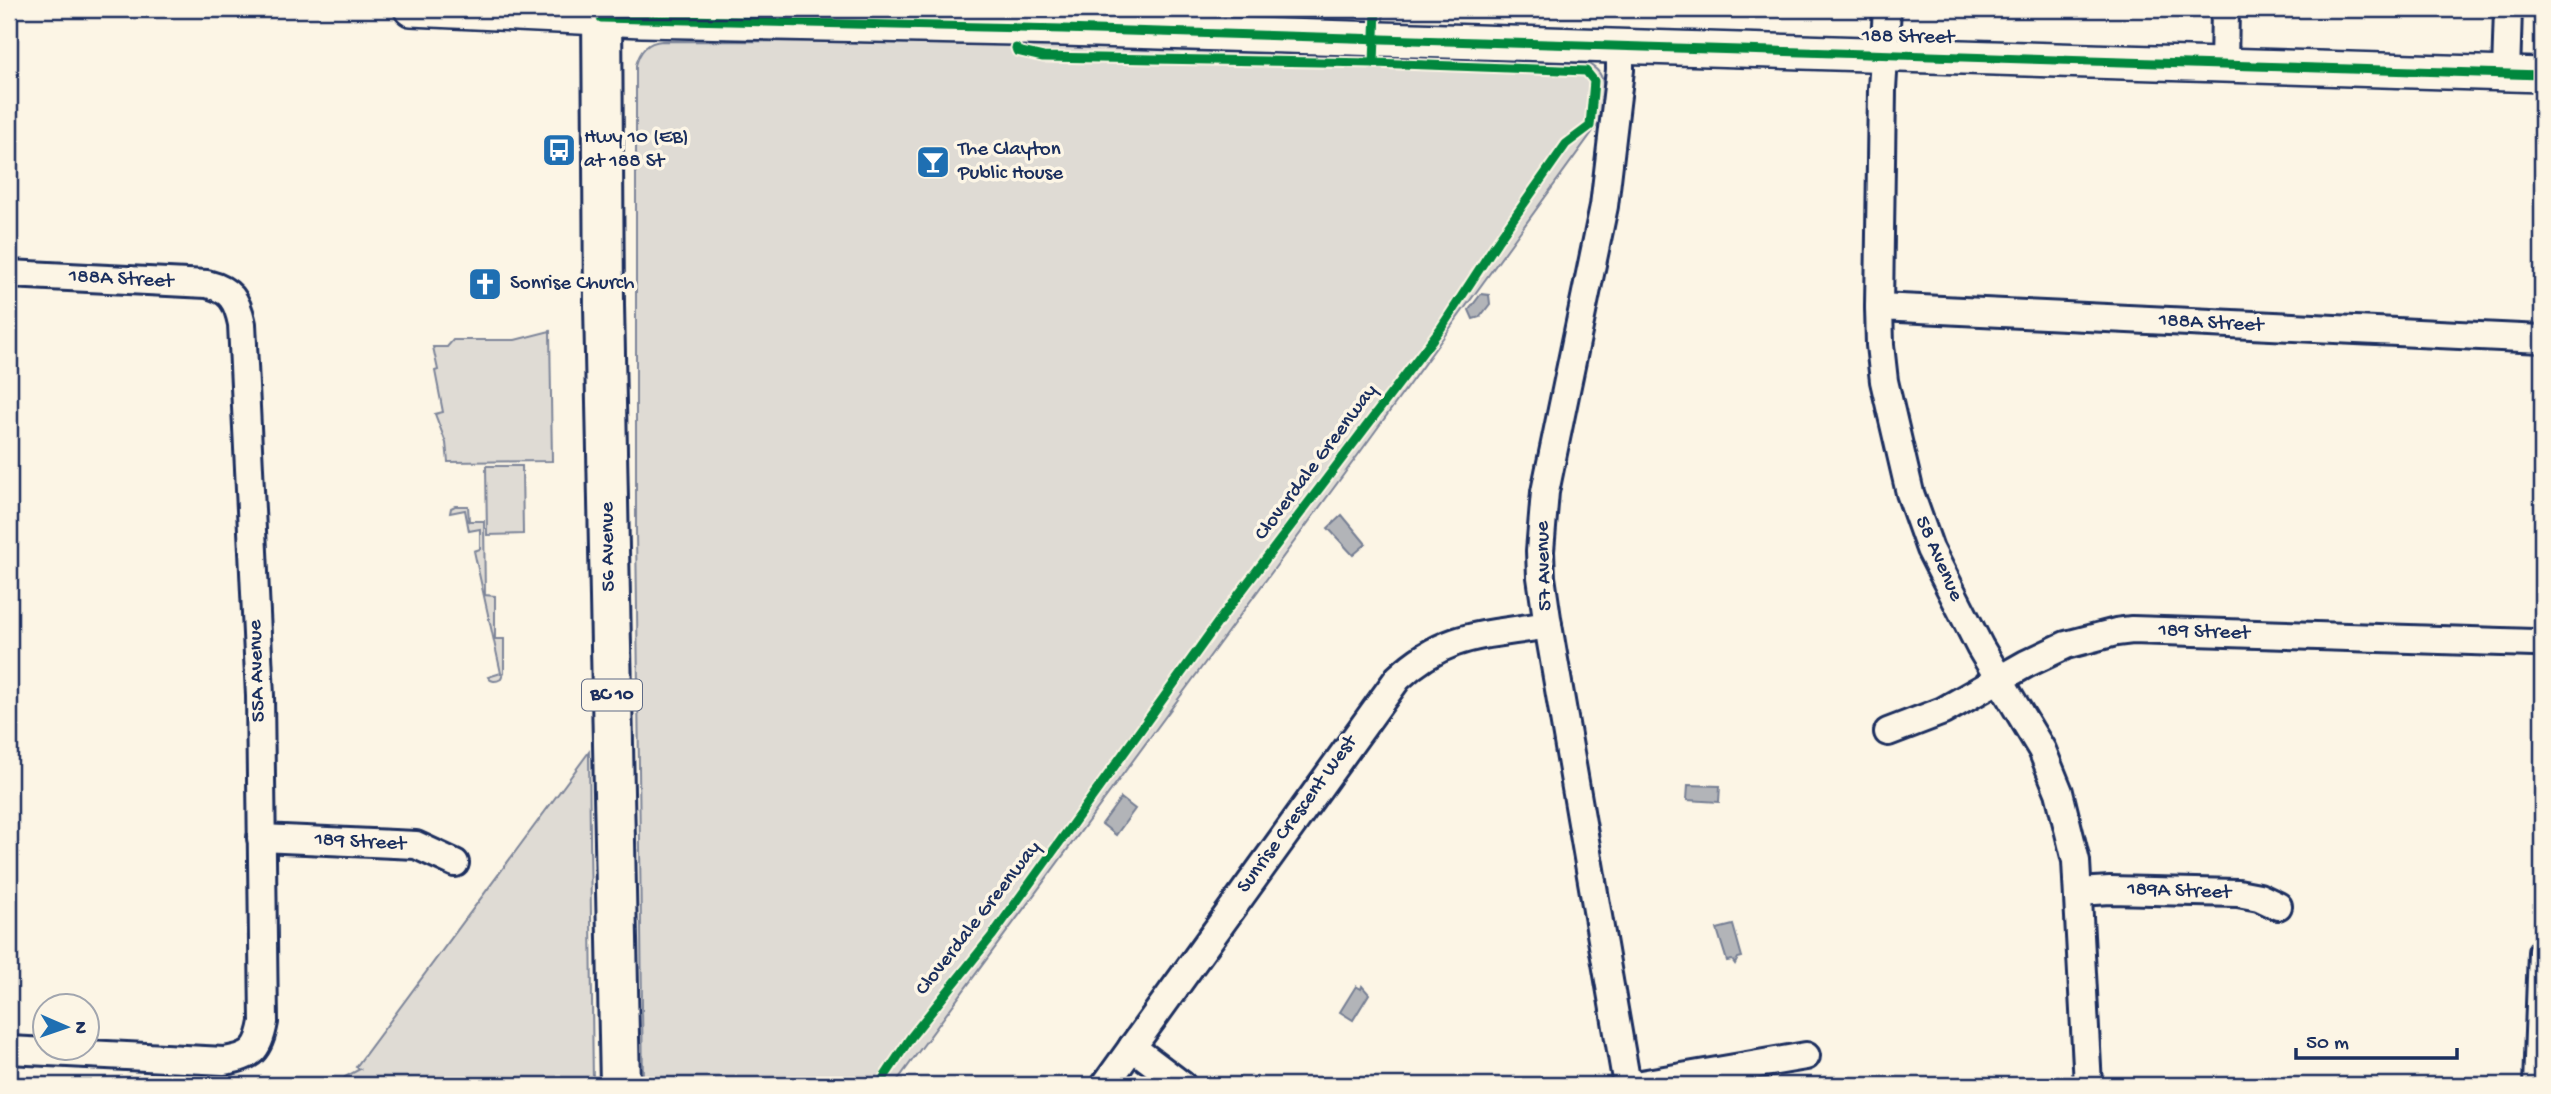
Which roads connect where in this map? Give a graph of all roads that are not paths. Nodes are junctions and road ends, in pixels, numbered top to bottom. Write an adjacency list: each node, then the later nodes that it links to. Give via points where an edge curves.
1 (411, 9): 5 (street, 188 Street)
2 (1887, 9): 8 (street, 58 Avenue)
3 (2225, 9): 9 (street)
4 (2508, 9): 10 (street)
5 (601, 13): 6 (street, 188 Street); 28 (highway, 56 Avenue / BC 10)
6 (1064, 19): 7 (street, 188 Street)
7 (1620, 46): 8 (street, 188 Street); 16 (street, 57 Avenue, via 1604,206 1545,492 1540,551)
8 (1885, 54): 9 (street, 188 Street); 14 (street, 58 Avenue)
9 (2224, 65): 10 (street, 188 Street)
10 (2506, 74): 11 (street, 188 Street)
11 (2542, 75)
12 (9, 274): 13 (street, 188A Street, via 207,284)
13 (231, 293): 20 (street, 55A Avenue, via 242,324 260,695)
14 (1879, 307): 15 (street, 188A Street); 18 (street, 58 Avenue, via 1884,381 1909,493 1930,549)
15 (2542, 340)
16 (1548, 625): 25 (street, Sunrise Crescent West, via 1455,641 1437,648 1398,678); 31 (street, 57 Avenue)
17 (2542, 642): 18 (street, 189 Street, via 2132,630 2066,645)
18 (1998, 679): 19 (street, 189 Street, via 1943,711); 22 (street, 58 Avenue, via 2042,750 2059,792)
19 (1888, 732)
20 (261, 838): 21 (street, 189 Street, via 416,845); 26 (street, 55A Avenue, via 264,1022 255,1050 242,1058 224,1060)
21 (455, 863)
22 (2079, 892): 23 (street, 189A Street, via 2238,893); 33 (street, 58 Avenue)
23 (2277, 906)
24 (2542, 952): 34 (street)
25 (1132, 1047): 29 (street, Sunrise Crescent West); 30 (street)
26 (9, 1050)
27 (1806, 1056): 32 (street)
28 (620, 1085)
29 (1105, 1085)
30 (1182, 1085)
31 (1628, 1085)
32 (1635, 1085)
33 (2088, 1085)
34 (2537, 1085)

